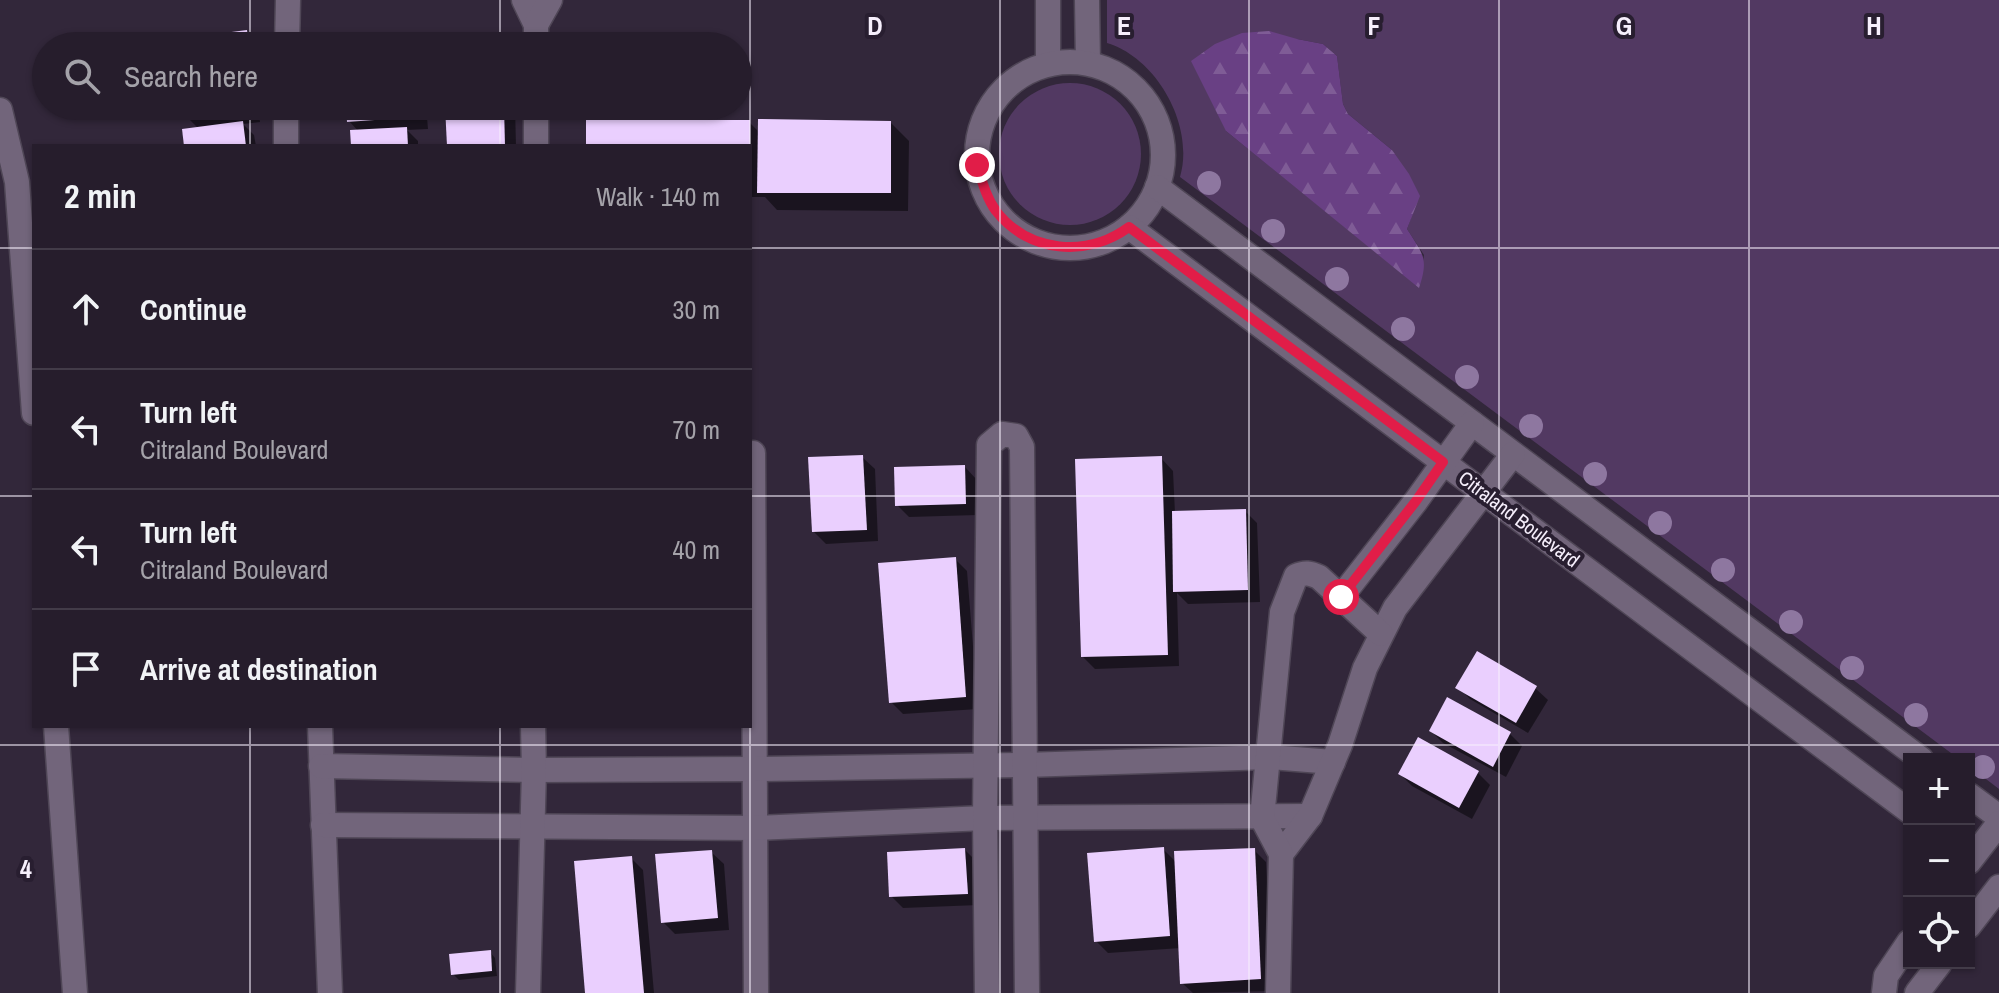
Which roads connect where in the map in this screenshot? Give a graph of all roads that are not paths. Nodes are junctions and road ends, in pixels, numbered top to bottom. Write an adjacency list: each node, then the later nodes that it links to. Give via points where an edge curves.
1 (288, 0): 6 (street)
2 (524, 0): 7 (street)
3 (550, 0): 8 (street)
4 (1048, 0): 10 (street)
5 (1087, 0): 9 (street)
6 (287, 32)
7 (535, 32)
8 (537, 32)
9 (1088, 63): 10 (street); 16 (street, via 1128,81 1145,99 1162,144)
10 (1048, 64): 17 (street, via 1015,79 985,117 977,165 983,188 1012,227 1056,247 1104,242)
11 (0, 110): 18 (street, via 17,182)
12 (286, 120): 14 (street)
13 (536, 120): 15 (street)
14 (286, 144)
15 (536, 144)
16 (1157, 187): 17 (street); 19 (street)
17 (1129, 227): 22 (street, Citraland Boulevard)
18 (32, 386)
19 (1472, 423): 21 (street); 22 (street)
20 (753, 453): 35 (street)
21 (1513, 454): 23 (street); 29 (street)
22 (1443, 462): 23 (street, Citraland Boulevard); 24 (street)
23 (1483, 492): 25 (street); 38 (street, Citraland Boulevard)
24 (1341, 597): 25 (street); 30 (street, via 1319,577 1296,576 1282,612)
25 (1381, 634): 31 (street)
26 (56, 728): 57 (street)
27 (320, 728): 33 (street)
28 (533, 728): 36 (street)
29 (1913, 753)
30 (1269, 757): 31 (street); 32 (street); 41 (street)
31 (1333, 762): 39 (street)
32 (1025, 765): 34 (street); 34 (street, via 1022,447 1016,436 1002,434 989,445); 42 (street)
33 (321, 766): 36 (street); 44 (street)
34 (986, 766): 35 (street); 40 (street)
35 (754, 769): 36 (street); 46 (street)
36 (534, 770): 45 (street)
37 (1975, 800): 43 (street)
38 (1903, 807)
39 (1310, 816): 41 (street); 48 (street)
40 (985, 818): 42 (street); 46 (street); 61 (street)
41 (1262, 818): 42 (street); 48 (street)
42 (1026, 819): 62 (street)
43 (1999, 820): 47 (street)
44 (323, 825): 45 (street); 58 (street)
45 (532, 828): 46 (street); 59 (street)
46 (754, 828): 60 (street)
47 (1975, 852)
48 (1281, 854): 63 (street)
49 (1975, 862): 50 (street)
50 (1999, 878)
51 (1999, 887): 52 (street)
52 (1975, 918)
53 (1903, 952): 55 (street)
54 (1935, 969): 56 (street)
55 (1885, 984): 56 (street)
56 (1917, 992)
57 (75, 993)
58 (330, 993)
59 (528, 993)
60 (756, 993)
61 (987, 993)
62 (1027, 993)
63 (1278, 993)

